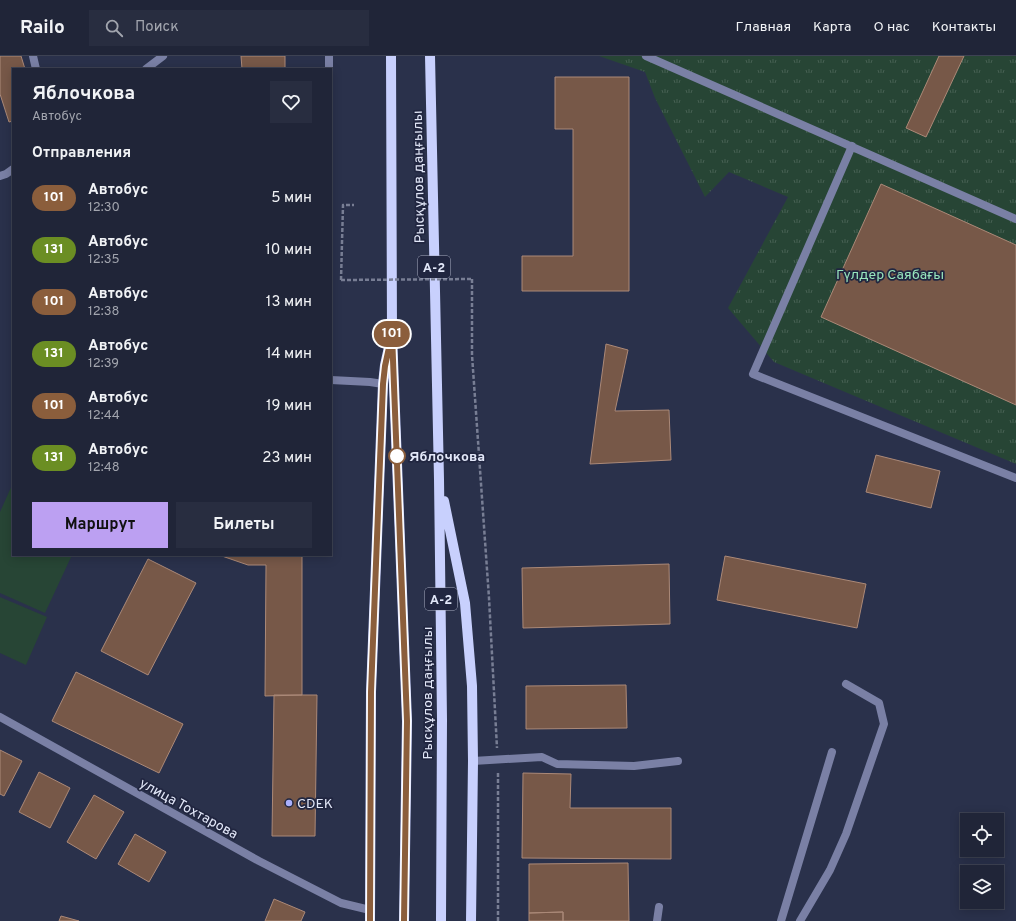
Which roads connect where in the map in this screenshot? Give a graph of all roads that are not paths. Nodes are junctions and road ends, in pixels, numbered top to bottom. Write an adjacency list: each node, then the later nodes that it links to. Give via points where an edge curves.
1 (33, 56): 7 (street)
2 (163, 56): 8 (street)
3 (330, 56): 9 (street)
4 (391, 56): 14 (main road, Рысқұлов даңғылы)
5 (430, 56): 18 (main road, Рысқұлов даңғылы / A-2)
6 (646, 56): 10 (street)
7 (36, 68)
8 (147, 68)
9 (329, 68)
10 (852, 146): 13 (street); 17 (street, via 753,374)
11 (12, 170): 12 (street)
12 (0, 176)
13 (1016, 219)
14 (392, 334): 16 (main road, Рысқұлов даңғылы); 27 (main road, Рысқұлов даңғылы, via 407,721)
15 (332, 380): 16 (street)
16 (383, 384): 25 (main road, Рысқұлов даңғылы, via 371,692)
17 (1016, 478)
18 (439, 479): 22 (main road, via 465,603 472,686); 28 (main road, Рысқұлов даңғылы / A-2)
19 (846, 684): 32 (street, via 879,703 884,724 846,834 830,870)
20 (0, 717): 25 (street, улица Тохтарова, via 259,861 341,903)
21 (832, 752): 31 (street)
22 (473, 761): 23 (street, via 542,757 557,764 634,766); 29 (main road)
23 (678, 761)
24 (659, 907): 30 (street)
25 (370, 910): 26 (main road, Рысқұлов даңғылы)
26 (370, 921)
27 (404, 921)
28 (442, 921)
29 (471, 921)
30 (657, 921)
31 (781, 921)
32 (800, 921)

